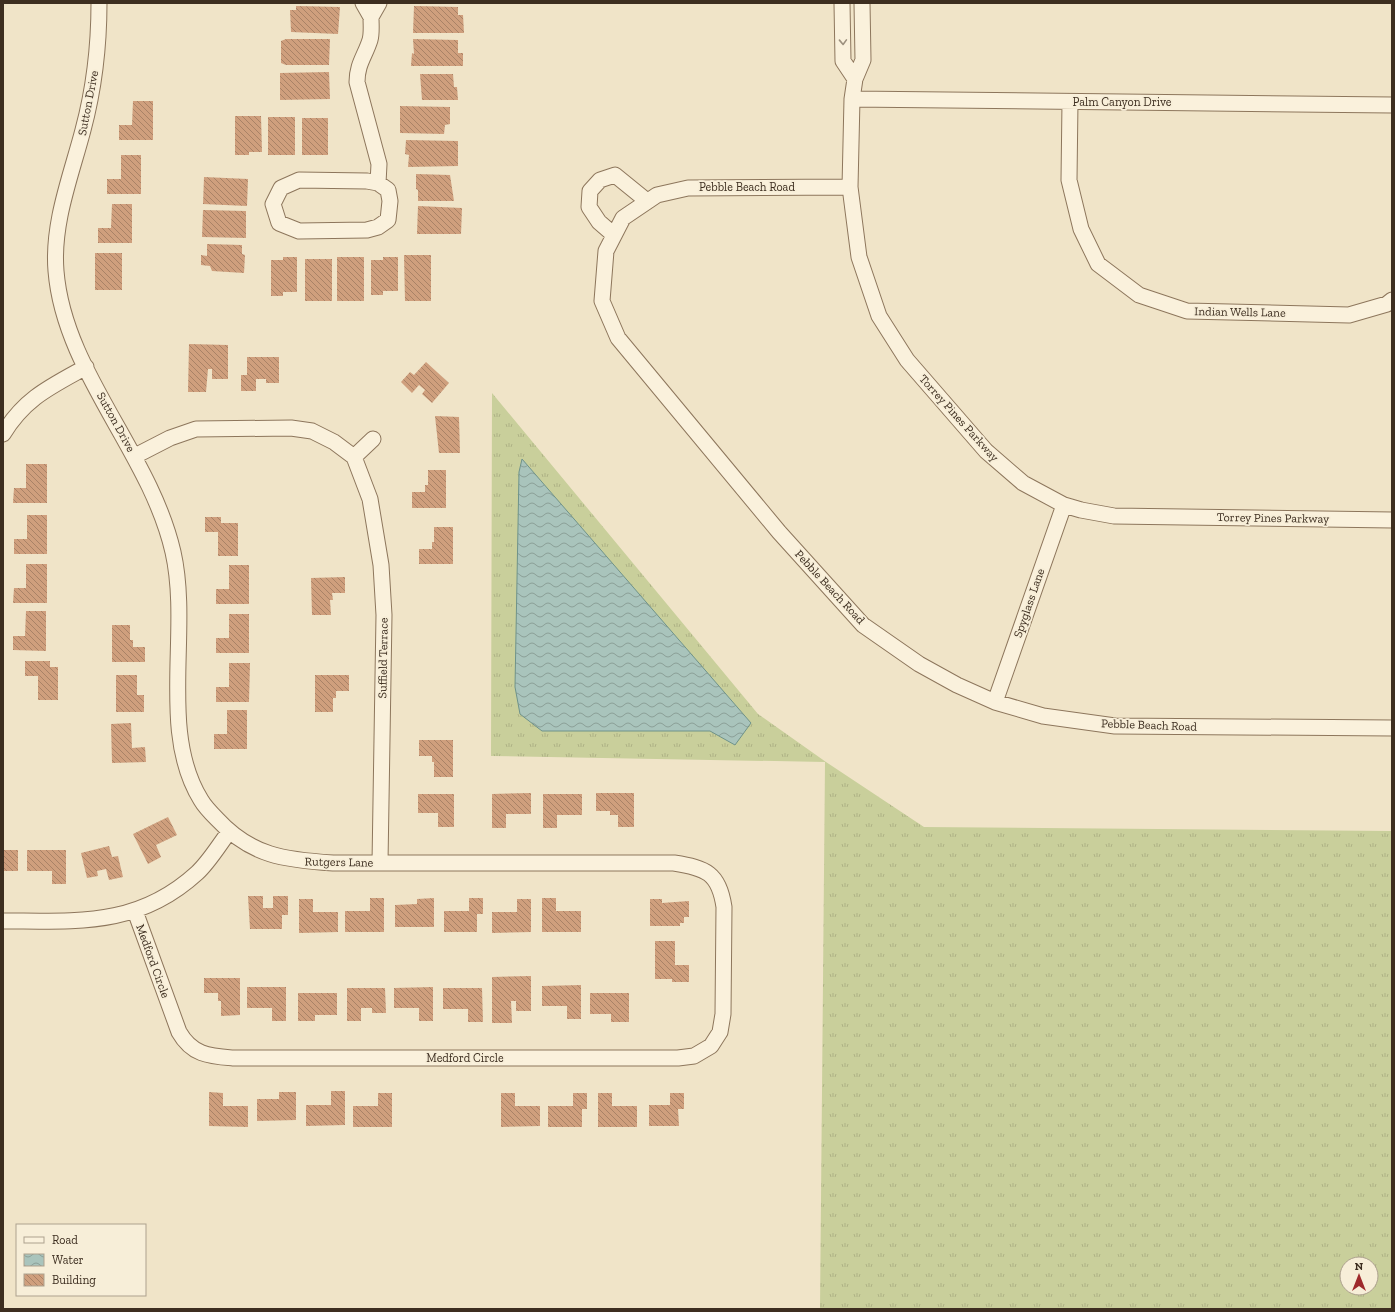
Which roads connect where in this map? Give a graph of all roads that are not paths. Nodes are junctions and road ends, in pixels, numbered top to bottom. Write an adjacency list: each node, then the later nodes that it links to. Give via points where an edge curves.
1 (99, 3): 16 (street, Sutton Drive, via 97,52 92,86 63,206 56,249 61,303 74,345)
2 (363, 3): 6 (street)
3 (379, 3): 6 (street)
4 (842, 3): 7 (street, one-way to 7, via 844,61)
5 (862, 3): 7 (street, Torrey Pines Parkway, via 863,60)
6 (371, 18): 11 (street, via 370,38 356,72 356,82 379,164)
7 (855, 79): 8 (street, Torrey Pines Parkway)
8 (852, 99): 9 (street, Palm Canyon Drive); 12 (street, Torrey Pines Parkway)
9 (1070, 102): 10 (street, Palm Canyon Drive); 15 (street, Indian Wells Lane, via 1069,180 1081,229 1098,264 1139,295 1187,311 1348,315 1387,304)
10 (1392, 105)
11 (378, 183): 11 (street, via 388,190 388,220 378,227 367,230 299,231 279,223 273,204 281,188 299,180)
12 (850, 187): 13 (street, Pebble Beach Road, via 688,188 657,195); 21 (street, Torrey Pines Parkway, via 859,257 879,316 907,360 986,451 1023,483)
13 (647, 202): 14 (street, Pebble Beach Road, via 623,218); 14 (street, via 615,175 600,180 590,191 589,207 599,222)
14 (614, 235): 23 (street, Pebble Beach Road, via 606,251 602,301 618,338 778,532 863,625 919,664)
15 (1392, 300)
16 (86, 367): 17 (street, via 34,398 14,416); 19 (street, Sutton Drive)
17 (3, 434)
18 (373, 439): 20 (street)
19 (135, 456): 20 (street, via 170,438 196,429 291,428 312,431 334,442); 25 (street, Sutton Drive, via 153,493 174,558 179,606 179,733 184,764 202,803)
20 (354, 457): 26 (street, Suffield Terrace, via 370,499 382,579 384,615)
21 (1064, 504): 22 (street, Torrey Pines Parkway, via 1114,516); 23 (street, Spyglass Lane)
22 (1392, 520)
23 (995, 702): 24 (street, Pebble Beach Road, via 1043,716 1115,726)
24 (1392, 728)
25 (229, 832): 26 (street, Rutgers Lane, via 258,851 293,860 333,863); 28 (street, via 198,872 165,898)
26 (380, 862): 27 (street, Rutgers Lane, via 674,863 695,866)
27 (712, 875): 28 (street, Medford Circle, via 721,890 724,907 723,1014 720,1032 711,1046 694,1056 678,1058 211,1056 195,1050 185,1042 179,1032)
28 (135, 911): 29 (street, via 85,921)
29 (3, 921)

